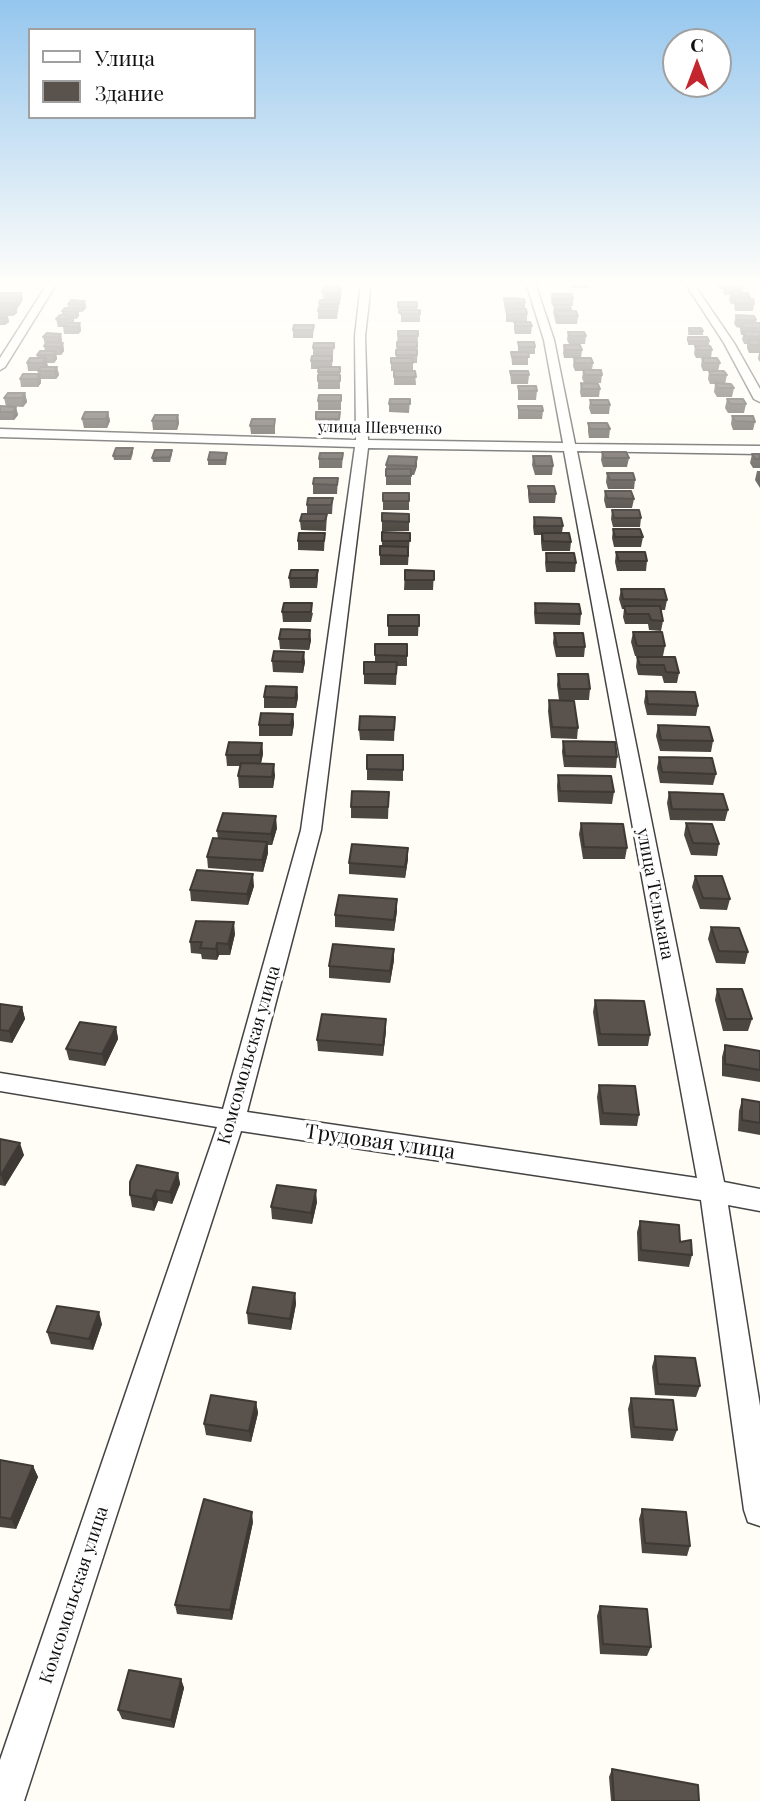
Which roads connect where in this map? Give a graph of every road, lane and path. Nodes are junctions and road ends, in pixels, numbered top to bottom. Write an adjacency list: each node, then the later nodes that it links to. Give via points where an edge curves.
1 (361, 367): 6 (street, Комсомольская улица)
2 (554, 367): 7 (street, улица Тельмана)
3 (742, 367): 4 (street)
4 (760, 399)
5 (0, 433): 6 (street, улица Шевченко)
6 (362, 444): 7 (street, улица Шевченко); 10 (street, Комсомольская улица, via 310,830)
7 (568, 447): 8 (street, улица Шевченко); 11 (street, улица Тельмана)
8 (760, 450)
9 (0, 1082): 10 (street, Трудовая улица)
10 (232, 1120): 11 (street, Трудовая улица); 14 (street, Комсомольская улица)
11 (713, 1191): 12 (street, Трудовая улица); 13 (street, улица Тельмана)
12 (760, 1200)
13 (760, 1510)
14 (5, 1801)

